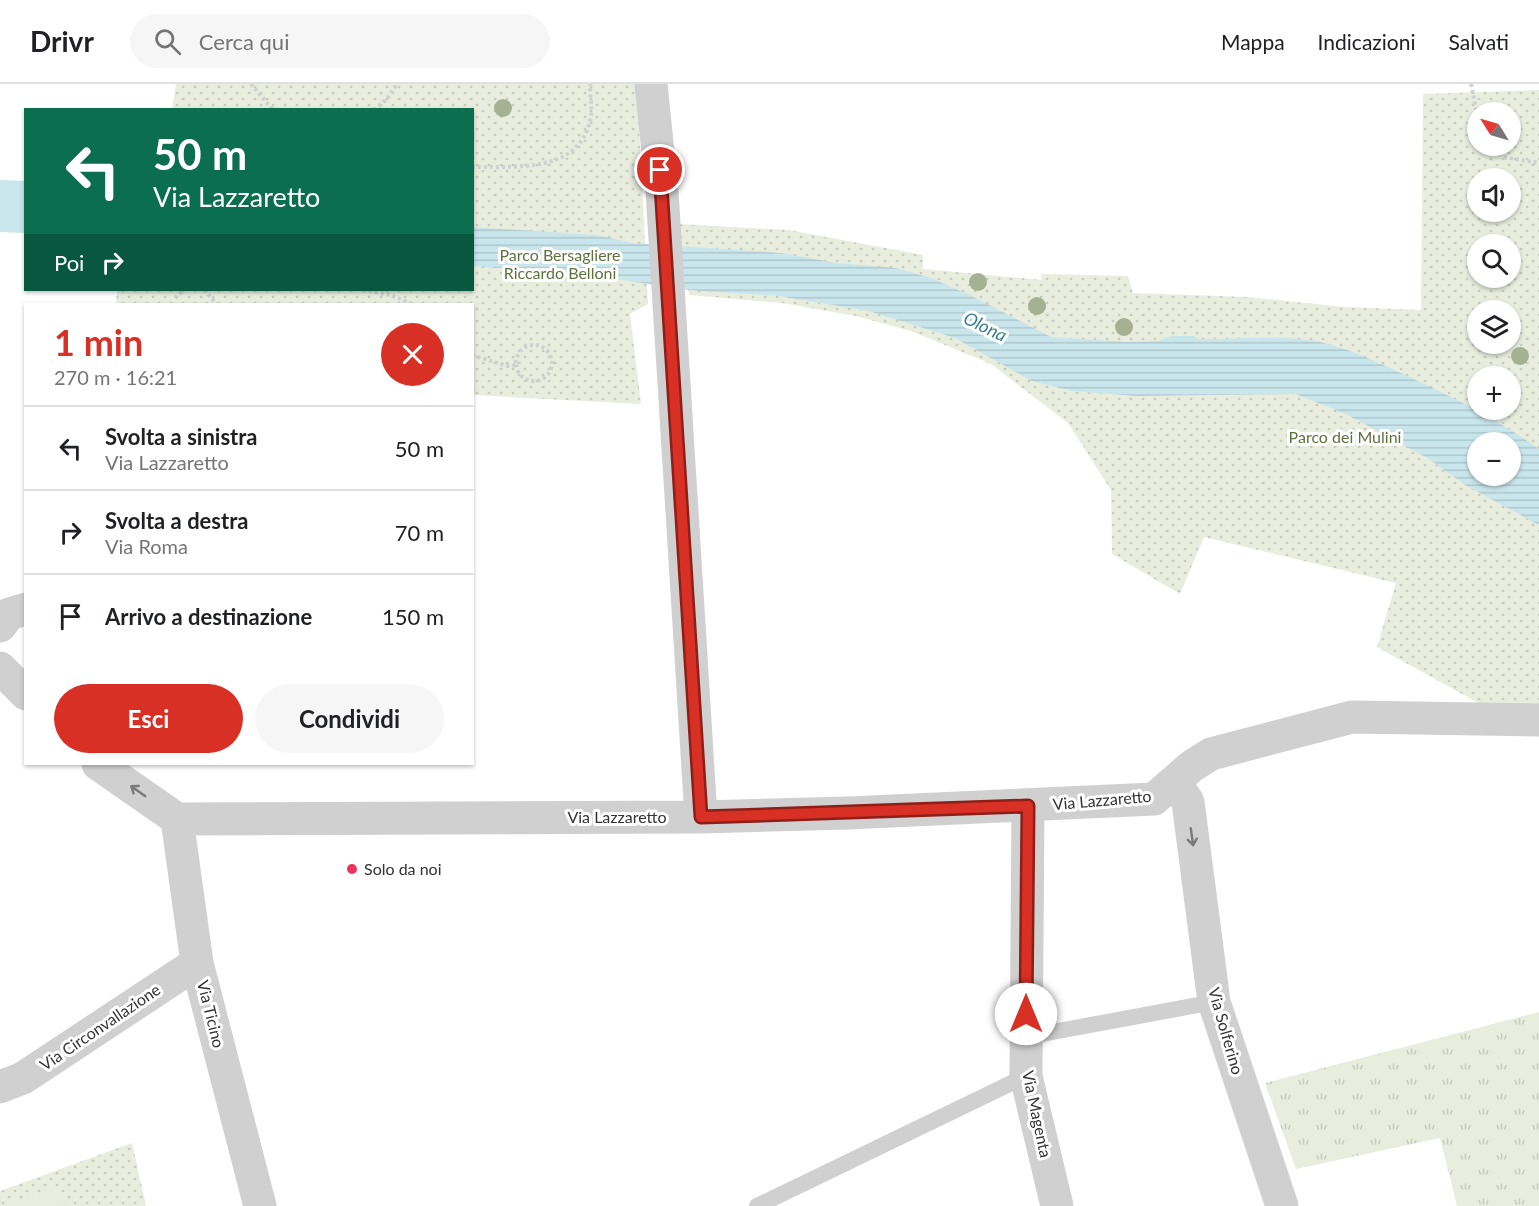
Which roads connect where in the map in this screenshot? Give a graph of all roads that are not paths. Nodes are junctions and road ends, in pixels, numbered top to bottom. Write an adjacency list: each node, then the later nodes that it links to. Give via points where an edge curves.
1 (651, 84): 10 (street, via 662,191)
2 (24, 610): 3 (street, via 9,614)
3 (0, 626)
4 (0, 668): 5 (street)
5 (24, 692)
6 (1539, 720): 8 (street, Via Lazzaretto, via 1352,717 1211,754)
7 (99, 765): 11 (street, one-way to 7)
8 (1175, 782): 9 (street, Via Lazzaretto, via 1154,799); 13 (street, Via Solferino, one-way to 13, via 1188,802)
9 (1028, 806): 10 (street, Via Lazzaretto); 14 (street, Via Magenta)
10 (701, 817): 11 (street, Via Lazzaretto)
11 (177, 819): 12 (street, Via Ticino)
12 (197, 963): 16 (street, Via Circonvallazione, via 24,1078); 17 (street, Via Ticino)
13 (1214, 1002): 14 (lane); 20 (street, Via Solferino)
14 (1026, 1037): 15 (street, Via Magenta)
15 (1026, 1076): 18 (lane); 19 (street, Via Magenta)
16 (0, 1087)
17 (260, 1206)
18 (757, 1206)
19 (1058, 1206)
20 (1282, 1206)

